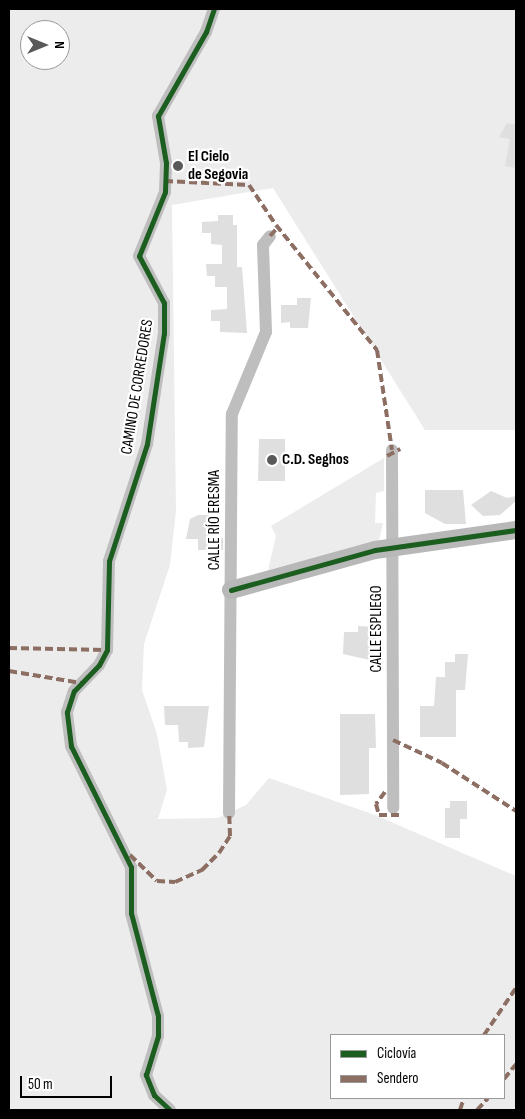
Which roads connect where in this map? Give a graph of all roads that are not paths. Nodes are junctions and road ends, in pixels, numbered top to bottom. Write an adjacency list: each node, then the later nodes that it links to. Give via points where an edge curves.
1 (214, 9): 9 (street, CAMINO DE CORREDORES, via 206,32 158,116 166,163 165,192 139,256 164,303 164,333 147,444 109,561 107,650 100,665 74,691 67,712 71,746 131,867 130,914 158,1016 158,1036 146,1074 154,1095)
2 (270, 236): 6 (street, CALLE RÍO ERESMA, via 263,246 266,332 232,414)
3 (392, 450): 5 (street, CALLE ESPLIEGO)
4 (516, 530): 5 (street)
5 (394, 547): 6 (street); 7 (street, CALLE ESPLIEGO)
6 (231, 590): 8 (street, CALLE RÍO ERESMA)
7 (393, 808)
8 (229, 813)
9 (170, 1110)

